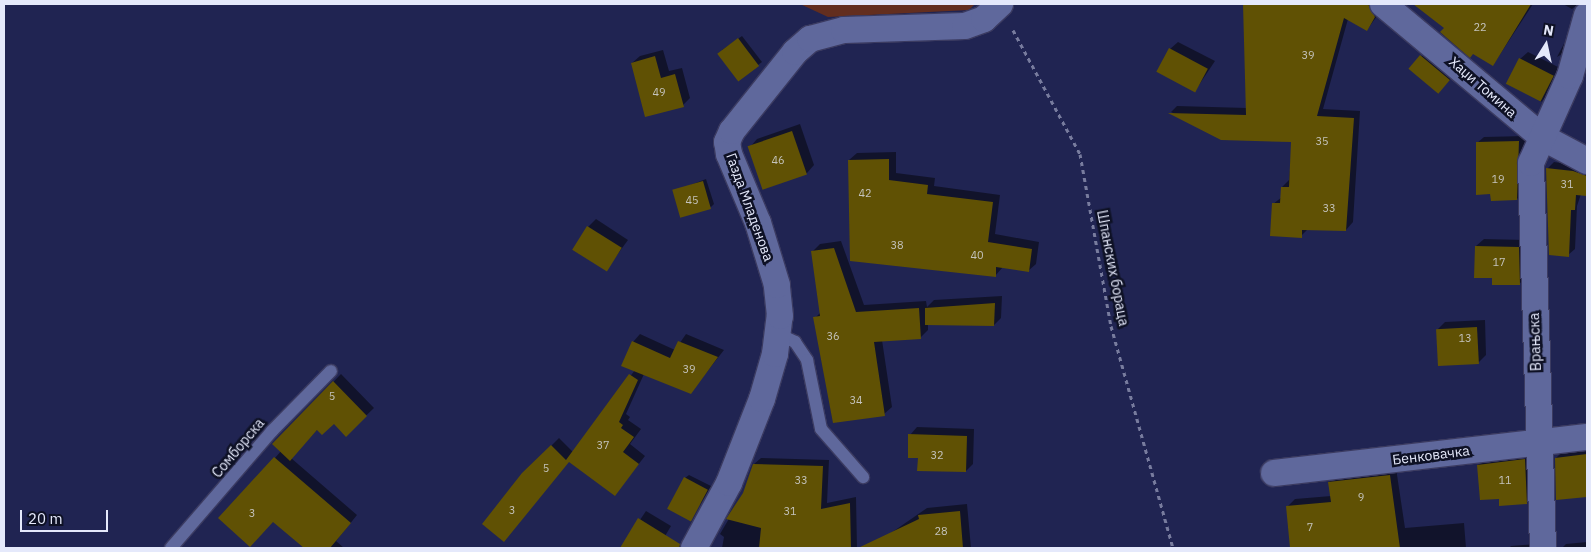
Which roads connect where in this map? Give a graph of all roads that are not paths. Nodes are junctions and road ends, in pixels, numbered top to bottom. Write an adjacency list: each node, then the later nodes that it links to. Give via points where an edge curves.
1 (1383, 4): 4 (street, Хаџи Томина)
2 (1000, 5): 6 (street, Газда Младенова, via 984,20 965,26 844,30 810,39 795,52 732,131 727,142 729,154 758,223 777,285)
3 (1587, 15): 4 (street, Врањска, via 1570,76)
4 (1542, 137): 5 (street, Хаџи Томина); 9 (street, Врањска, via 1532,163 1530,186)
5 (1587, 161)
6 (778, 334): 11 (lane, via 795,342 807,360 821,429); 13 (street, Газда Младенова, via 756,416 729,483)
7 (331, 371): 12 (lane, Сомборска, via 272,431)
8 (1587, 437): 9 (street, Бенковачка)
9 (1537, 442): 10 (street, Бенковачка); 14 (street, Врањска)
10 (1274, 473)
11 (863, 477)
12 (170, 548)
13 (694, 548)
14 (1543, 548)

